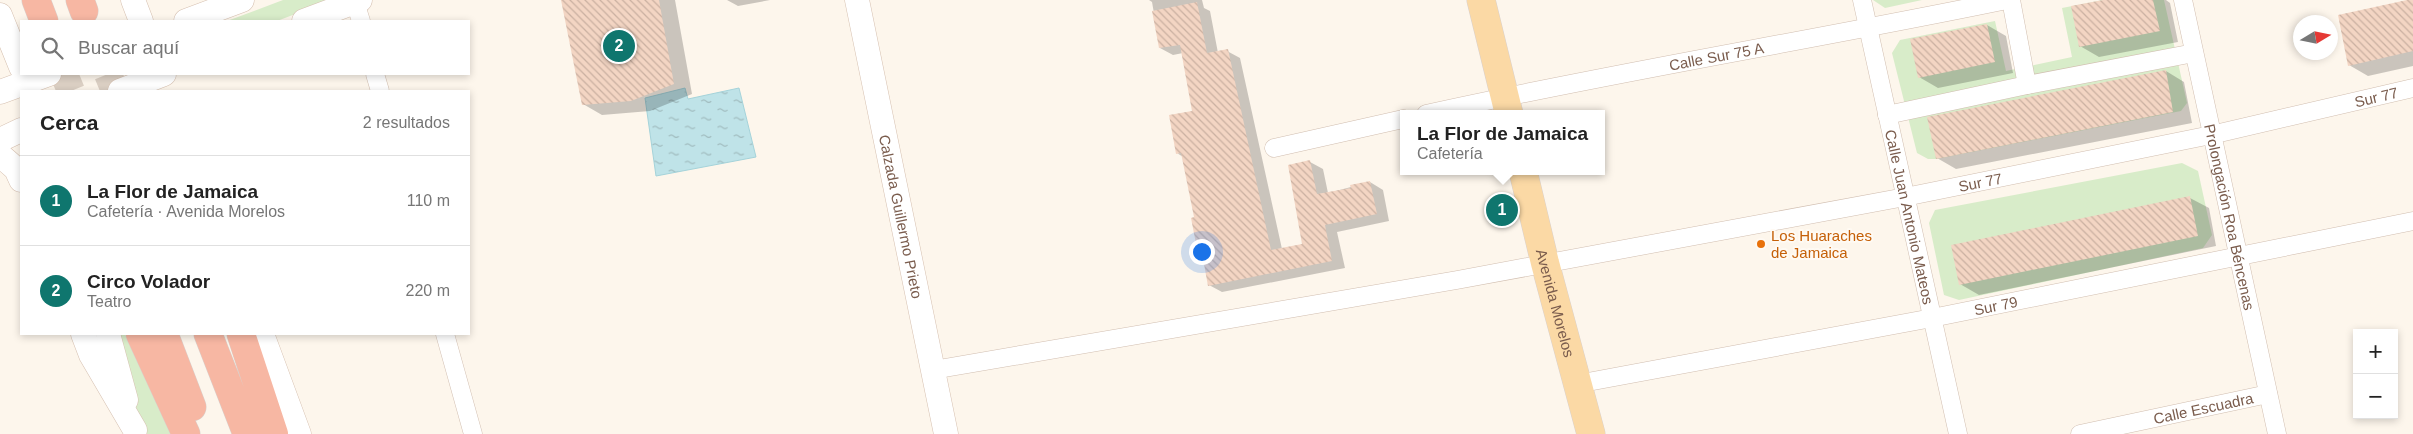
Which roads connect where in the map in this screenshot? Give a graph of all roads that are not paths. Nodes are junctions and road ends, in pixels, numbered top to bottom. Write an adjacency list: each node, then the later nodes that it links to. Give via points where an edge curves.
1 (36, 0): 12 (highway)
2 (133, 0): 13 (main road)
3 (242, 0): 14 (main road)
4 (857, 0): 52 (main road, Calzada Guillermo Prieto)
5 (1481, 0): 28 (main road)
6 (1862, 0): 16 (street, Calle Juan Antonio Mateos)
7 (2007, 0): 16 (street, Calle Sur 75 A)
8 (2012, 0): 23 (street)
9 (2183, 0): 17 (street, Prolongación Roa Béncenas)
10 (359, 8): 15 (main road)
11 (0, 15): 18 (main road)
12 (44, 20)
13 (141, 20)
14 (189, 20)
15 (308, 20)
16 (1868, 29): 28 (street, Calle Sur 75 A); 30 (street, Calle Juan Antonio Mateos)
17 (2194, 53): 23 (street); 33 (street, Prolongación Roa Béncenas)
18 (20, 63)
19 (44, 75): 21 (main road)
20 (375, 75): 26 (street)
21 (26, 78): 27 (main road)
22 (164, 78): 25 (main road)
23 (2027, 85): 30 (street)
24 (2413, 88): 33 (street, Sur 77)
25 (124, 89)
26 (380, 90)
27 (0, 92)
28 (1507, 105): 29 (street, Calle Sur 75 A)
29 (1462, 110)
30 (1887, 115): 39 (street, Calle Juan Antonio Mateos)
31 (1400, 120): 35 (street)
32 (20, 130): 34 (main road)
33 (2211, 135): 39 (street, Sur 77); 41 (street, Prolongación Roa Béncenas)
34 (0, 140)
35 (1274, 148)
36 (0, 155): 38 (main road, via 16,169)
37 (1524, 175): 42 (main road, Avenida Morelos)
38 (20, 178)
39 (1905, 197): 42 (street, Sur 77); 43 (street, Calle Juan Antonio Mateos)
40 (2413, 221): 41 (street, Sur 79)
41 (2238, 256): 43 (street, Sur 79); 54 (street, Prolongación Roa Béncenas)
42 (1545, 262): 52 (street, Sur 77); 53 (main road, Avenida Morelos)
43 (1932, 318): 53 (street, Sur 79); 64 (street, Calle Juan Antonio Mateos)
44 (82, 335): 55 (main road)
45 (108, 335): 55 (main road)
46 (140, 335): 56 (highway)
47 (164, 335): 57 (highway)
48 (208, 335): 58 (highway)
49 (241, 335): 59 (highway)
50 (262, 335): 60 (main road)
51 (445, 335): 61 (street)
52 (933, 370): 62 (main road, Calzada Guillermo Prieto)
53 (1577, 384): 63 (main road, Avenida Morelos)
54 (2268, 394): 65 (street, Calle Escuadra); 66 (street, Prolongación Roa Béncenas)
55 (135, 432)
56 (186, 434)
57 (202, 434)
58 (247, 434)
59 (274, 434)
60 (299, 434)
61 (472, 434)
62 (946, 434)
63 (1591, 434)
64 (1958, 434)
65 (2080, 434)
66 (2277, 434)

